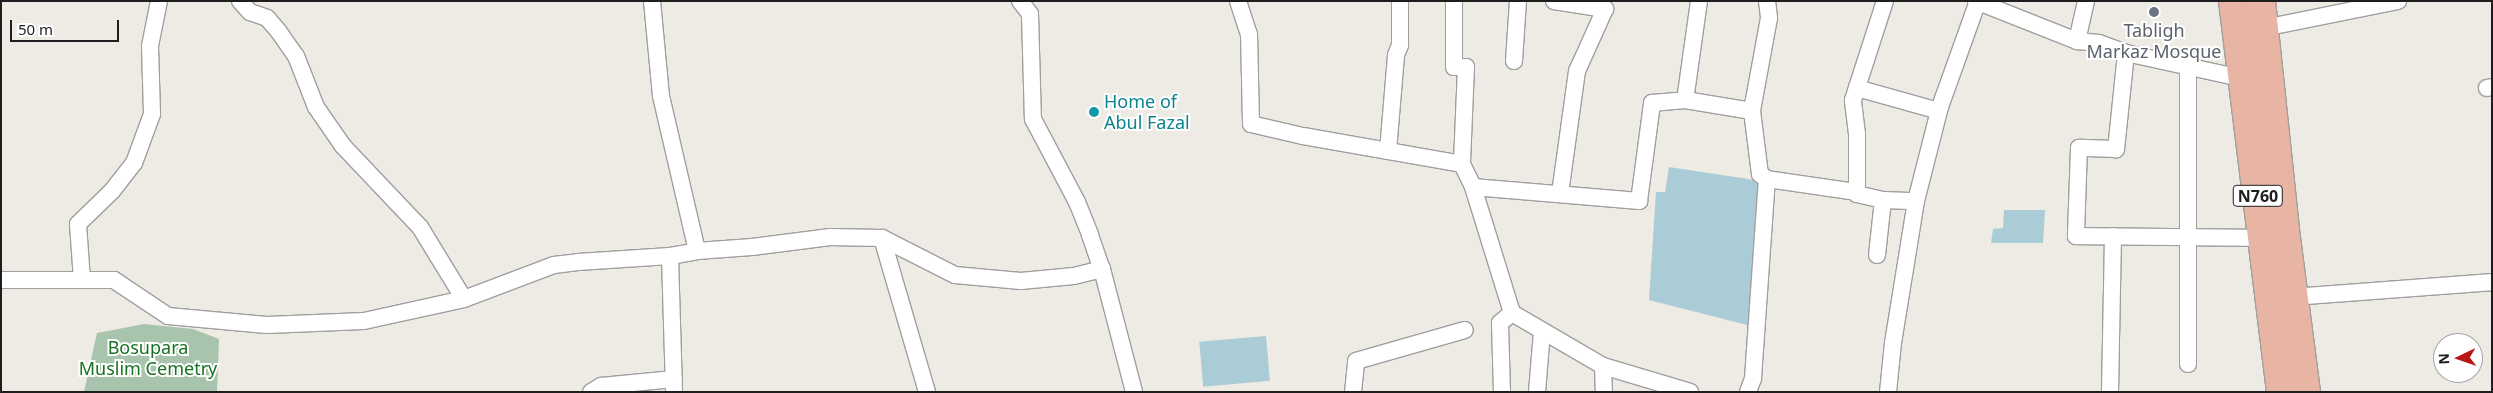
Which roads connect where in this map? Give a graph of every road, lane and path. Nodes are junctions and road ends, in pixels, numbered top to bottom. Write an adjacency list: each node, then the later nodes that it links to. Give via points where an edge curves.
1 (159, 1): 46 (street, via 150,46 152,114 134,163 112,191 78,224)
2 (240, 1): 49 (street, via 250,12 267,18 279,32 296,56 316,108 343,146 420,226)
3 (652, 1): 41 (street, via 661,96)
4 (1020, 1): 44 (street, via 1030,14 1033,119 1078,202)
5 (1238, 1): 29 (street, via 1249,34 1251,124)
6 (1400, 1): 29 (street, via 1400,45 1396,55)
7 (1454, 1): 30 (street, via 1454,67 1466,67)
8 (1518, 1): 22 (street)
9 (1554, 1): 18 (street)
10 (1699, 1): 26 (street)
11 (1767, 1): 27 (street, via 1769,18)
12 (1885, 1): 25 (street)
13 (1977, 1): 20 (street); 28 (street)
14 (2086, 1): 20 (street)
15 (2233, 1): 24 (highway, N760)
16 (2261, 1): 19 (highway, N760)
17 (2398, 1): 19 (street)
18 (1606, 5): 34 (street, via 1577,71)
19 (2264, 28): 48 (highway, N760)
20 (2076, 41): 21 (street, via 2099,43)
21 (2126, 52): 23 (street); 37 (street, via 2116,149 2079,148 2076,236)
22 (1514, 61)
23 (2188, 65): 24 (street); 38 (street)
24 (2241, 78): 40 (highway, N760)
25 (1857, 88): 28 (street); 33 (street, via 1853,100 1857,134)
26 (1685, 100): 27 (street); 34 (street, via 1652,103 1639,200)
27 (1752, 111): 31 (street, via 1760,174)
28 (1939, 111): 36 (street)
29 (1388, 151): 30 (street)
30 (1462, 164): 32 (street)
31 (1767, 179): 33 (street); 64 (street, via 1753,378)
32 (1473, 187): 34 (street); 50 (street)
33 (1856, 192): 35 (street)
34 (1560, 194)
35 (1883, 200): 36 (street); 42 (street)
36 (1916, 201): 65 (street)
37 (2113, 236): 38 (street); 66 (street)
38 (2189, 236): 40 (street); 53 (street)
39 (882, 238): 41 (street, via 830,237 752,248); 44 (street, via 954,275 1021,281 1074,276); 57 (street)
40 (2264, 238): 67 (highway, N760)
41 (697, 251): 43 (street)
42 (1877, 255)
43 (670, 256): 49 (street, via 554,266); 55 (street)
44 (1102, 269): 58 (street)
45 (1, 280): 46 (street)
46 (82, 280): 49 (street, via 114,280 168,316 267,325 364,321)
47 (2492, 282): 48 (street)
48 (2294, 297): 68 (highway, N760)
49 (464, 299)
50 (1512, 313): 52 (street); 60 (street, via 1500,323)
51 (1465, 330): 59 (street, via 1356,361)
52 (1542, 331): 54 (street); 61 (street)
53 (2188, 364)
54 (1602, 366): 62 (street); 63 (street)
55 (674, 385): 56 (street, via 601,386)
56 (591, 392)
57 (927, 392)
58 (1134, 392)
59 (1353, 392)
60 (1502, 392)
61 (1537, 392)
62 (1604, 392)
63 (1690, 392)
64 (1748, 392)
65 (1888, 392)
66 (2110, 392)
67 (2281, 392)
68 (2306, 392)

